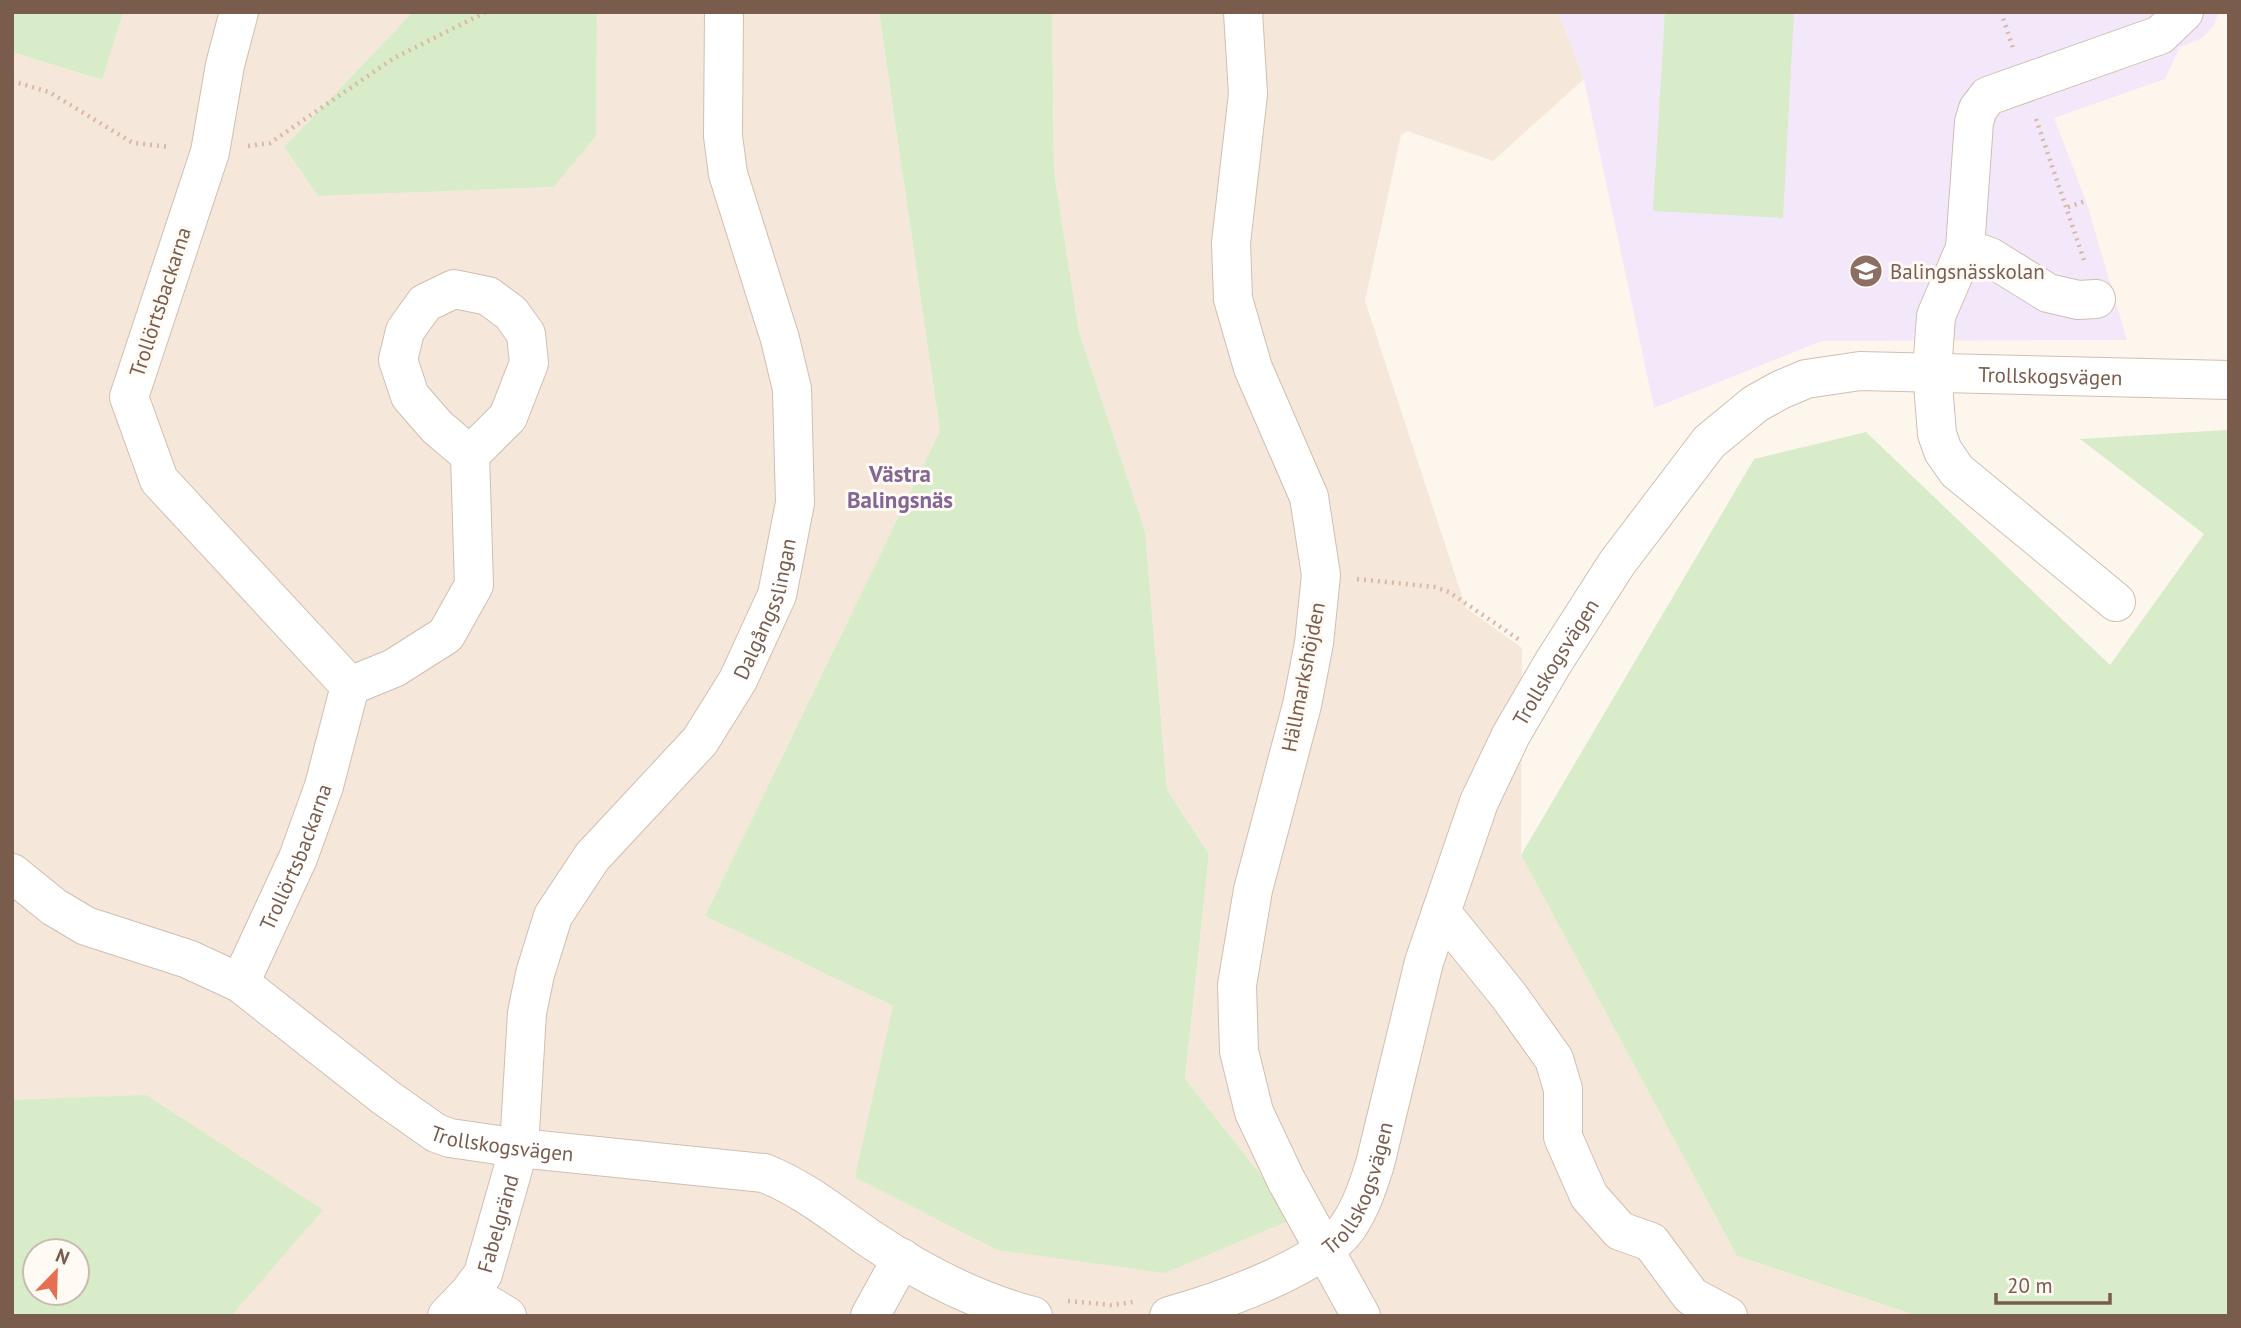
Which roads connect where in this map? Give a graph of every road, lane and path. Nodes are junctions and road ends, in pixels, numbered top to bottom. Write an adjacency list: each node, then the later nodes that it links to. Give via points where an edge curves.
1 (239, 12): 17 (street, Trollörtsbackarna, via 210,152 129,397 159,480)
2 (724, 12): 21 (street, Dalgångsslingan, via 727,174 792,389 795,503 777,595 738,680 700,741 592,857 553,916 527,1013)
3 (1243, 12): 14 (street, Hällmarkshöjden, via 1248,94 1231,243 1233,299 1253,368 1309,497)
4 (2001, 12): 6 (path)
5 (2184, 12): 6 (street, via 2160,35)
6 (2020, 71): 8 (path); 9 (street, via 1978,109)
7 (2086, 201): 8 (path)
8 (2068, 207): 10 (path)
9 (1965, 248): 10 (street, via 1990,257 2048,293); 11 (street, via 1937,316)
10 (2096, 299)
11 (1932, 371): 12 (street, Trollskogsvägen); 15 (street, via 1937,434 1958,471); 16 (street, Trollskogsvägen, via 1860,370 1806,379 1732,420 1709,442 1617,563)
12 (2229, 380)
13 (470, 455): 17 (street, via 474,585 446,635 394,668)
14 (1321, 575): 16 (path, via 1450,592); 22 (street, Hällmarkshöjden, via 1302,705 1253,890 1237,985 1239,1051 1254,1112)
15 (2116, 602)
16 (1553, 663): 19 (street, Trollskogsvägen, via 1479,802)
17 (350, 686): 20 (street, Trollörtsbackarna, via 324,786 298,858)
18 (12, 873): 20 (street, Trollskogsvägen, via 86,926 188,959)
19 (1441, 912): 22 (street, Trollskogsvägen, via 1424,962 1366,1194 1346,1229); 30 (street, via 1554,1059 1563,1089 1563,1137 1589,1196 1620,1231 1651,1242 1691,1296)
20 (240, 983): 21 (street, Trollskogsvägen, via 436,1133)
21 (519, 1148): 23 (street, Trollskogsvägen, via 764,1173 790,1183); 24 (street, Fabelgränd, via 483,1274)
22 (1324, 1250): 28 (street, Trollskogsvägen, via 1250,1287); 29 (street, Hällmarkshöjden)
23 (902, 1258): 26 (street); 27 (street, Trollskogsvägen, via 960,1289)
24 (458, 1305): 25 (street, Fabelgränd)
25 (507, 1316)
26 (870, 1316)
27 (1033, 1316)
28 (1169, 1316)
29 (1361, 1316)
30 (1728, 1316)

